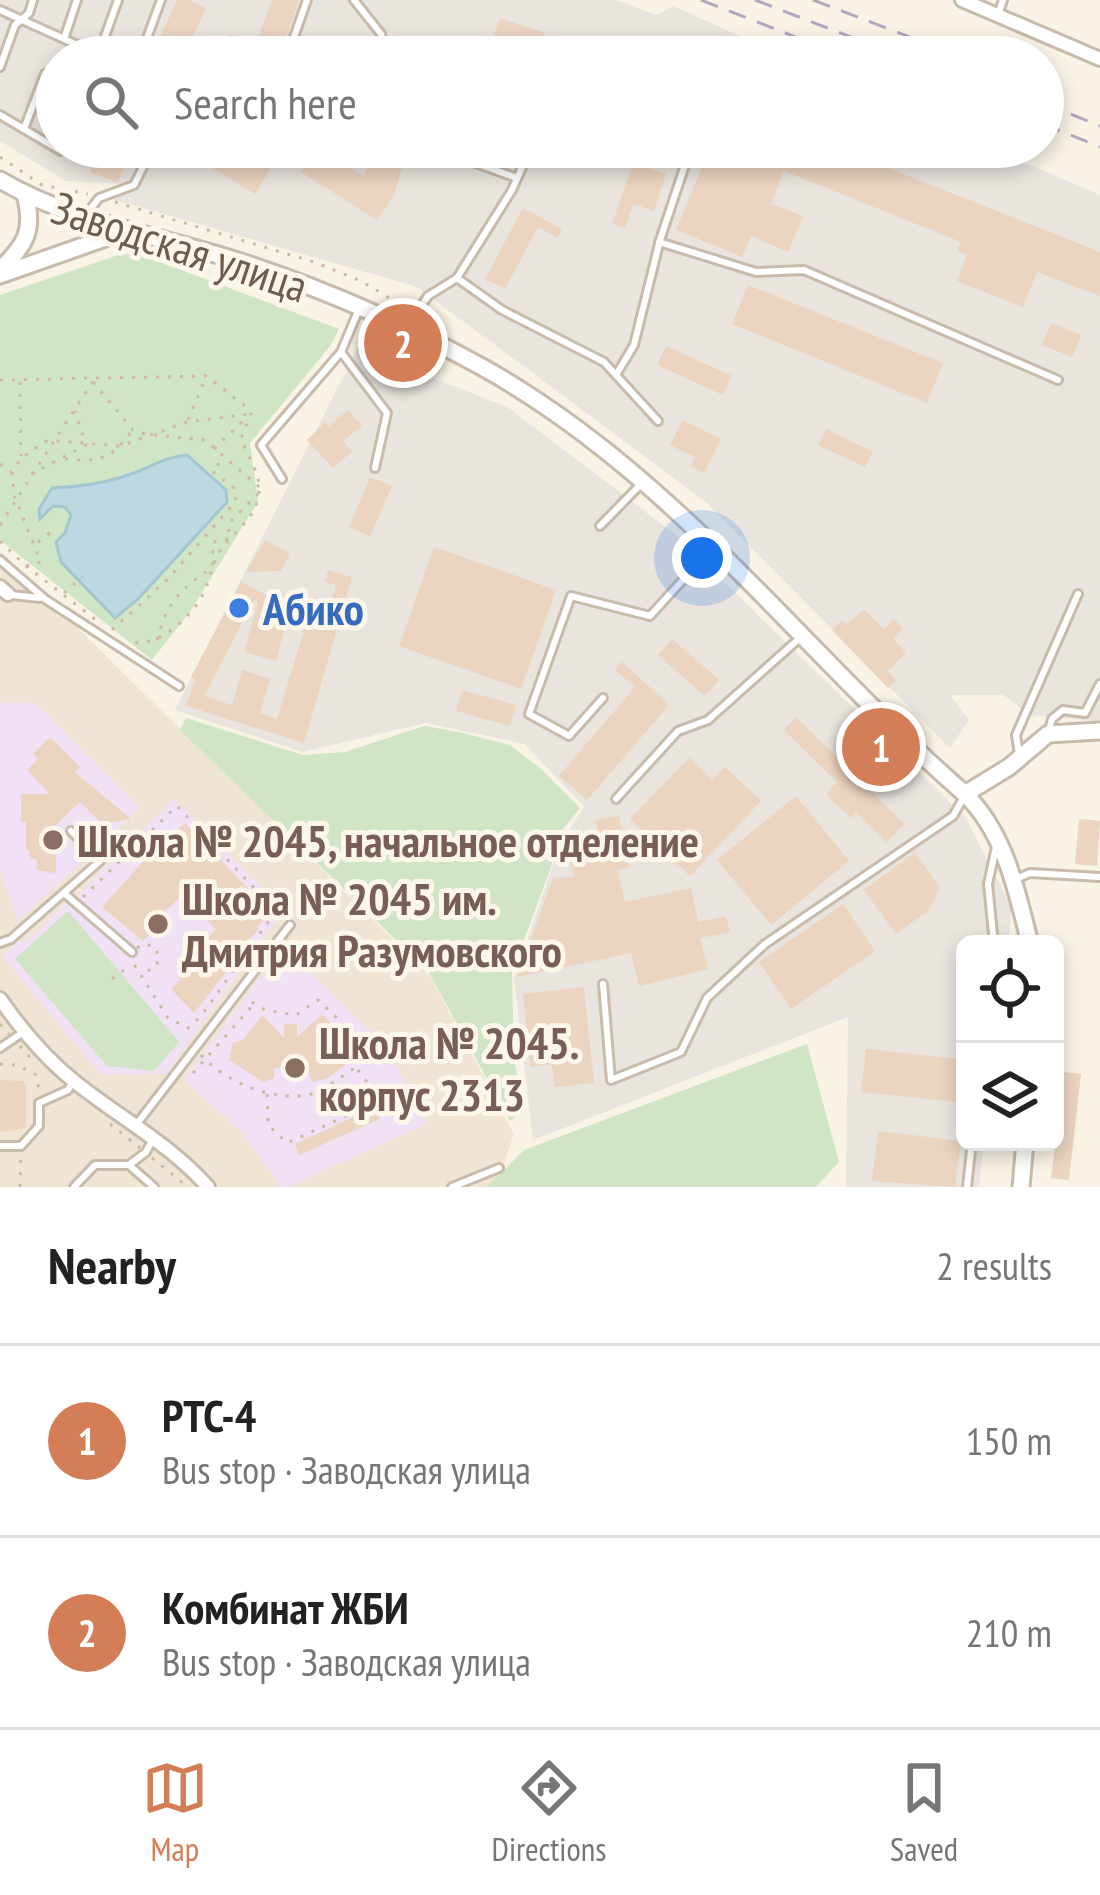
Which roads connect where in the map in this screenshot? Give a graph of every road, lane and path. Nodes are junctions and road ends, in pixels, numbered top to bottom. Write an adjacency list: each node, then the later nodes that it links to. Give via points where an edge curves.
1 (33, 0): 11 (lane)
2 (77, 0): 13 (lane)
3 (118, 0): 14 (lane)
4 (161, 0): 15 (lane)
5 (307, 0): 16 (lane)
6 (354, 0): 17 (lane)
7 (962, 0): 10 (street)
8 (1003, 0): 10 (lane)
9 (0, 10): 11 (lane)
10 (998, 15): 18 (street)
11 (21, 20): 12 (lane); 21 (lane)
12 (57, 36)
13 (65, 36)
14 (107, 36)
15 (148, 36)
16 (294, 36)
17 (382, 36)
18 (1048, 36)
19 (1064, 43): 20 (street)
20 (1100, 58)
21 (0, 67)
22 (36, 96): 24 (lane)
23 (0, 115): 24 (lane)
24 (24, 129): 25 (lane)
25 (36, 136)
26 (0, 157): 34 (path, via 42,185)
27 (142, 168): 34 (lane, via 134,185)
28 (489, 168): 31 (lane)
29 (522, 168): 31 (lane)
30 (684, 168): 37 (lane)
31 (517, 178): 39 (lane)
32 (0, 180): 33 (street, Заводская улица)
33 (25, 195): 35 (street, Заводская улица); 38 (street, via 31,229)
34 (99, 197): 35 (lane); 41 (path, via 314,262)
35 (85, 215): 36 (street, Заводская улица)
36 (128, 230): 38 (street); 40 (street, Заводская улица)
37 (659, 242): 44 (lane, via 634,345); 49 (lane, via 756,272 804,270)
38 (0, 272)
39 (457, 278): 42 (lane, via 428,296); 44 (lane)
40 (361, 306): 42 (street, Заводская улица); 43 (lane)
41 (404, 308)
42 (406, 328): 70 (street, Заводская улица, via 485,369)
43 (341, 352): 64 (lane, via 387,412); 69 (lane, via 261,445)
44 (616, 375): 52 (lane)
45 (206, 376): 48 (path); 51 (path); 53 (path)
46 (0, 380): 47 (path)
47 (20, 380): 48 (path); 60 (path)
48 (93, 380): 50 (path); 54 (path)
49 (1058, 380)
50 (75, 410): 56 (path); 57 (path)
51 (251, 413): 53 (path); 59 (path); 71 (path, via 242,439)
52 (658, 421)
53 (187, 422): 55 (path)
54 (134, 430): 55 (path); 58 (path)
55 (148, 435): 58 (path); 59 (path, via 205,440)
56 (59, 438): 57 (path); 60 (path); 67 (path)
57 (86, 445): 58 (path); 62 (path)
58 (120, 446): 62 (path, via 107,458)
59 (214, 449): 61 (path)
60 (21, 458): 66 (path)
61 (224, 458): 65 (path); 71 (path)
62 (65, 459): 67 (path)
63 (0, 464): 66 (path)
64 (375, 468)
65 (212, 471): 68 (path); 76 (path, via 234,488 236,501)
66 (12, 473): 72 (path)
67 (29, 475): 72 (path)
68 (206, 477)
69 (282, 478)
70 (644, 480): 74 (lane); 81 (street, Заводская улица)
71 (260, 491): 77 (path, via 254,512); 77 (path, via 228,524)
72 (15, 498): 73 (path); 80 (path)
73 (0, 525)
74 (599, 526)
75 (52, 531): 80 (path)
76 (205, 536): 79 (path); 90 (path)
77 (230, 539): 79 (path); 84 (path)
78 (0, 541): 83 (path)
79 (213, 542): 84 (path)
80 (36, 544): 83 (path, via 41,562)
81 (715, 544): 91 (street, Заводская улица); 95 (lane, via 650,616 571,596 530,714 569,736)
82 (0, 560): 89 (lane)
83 (26, 566): 87 (path)
84 (212, 568): 92 (path, via 202,598); 92 (path, via 165,610)
85 (83, 576): 87 (path)
86 (3, 592): 89 (lane)
87 (63, 594): 90 (path)
88 (1078, 594): 98 (lane, via 1016,735)
89 (45, 598): 94 (lane)
90 (111, 631): 92 (path, via 133,643)
91 (804, 634): 99 (street, Заводская улица, via 895,733); 100 (lane, via 708,720 677,731)
92 (157, 640)
93 (1100, 684): 97 (lane, via 1085,713 1063,710)
94 (179, 686)
95 (603, 698)
96 (1100, 731): 97 (street)
97 (1048, 734): 98 (street)
98 (1019, 758): 99 (street)
99 (965, 794): 102 (street, Заводская улица); 115 (lane, via 953,816 765,944 707,998 681,1052 611,1080)
100 (616, 799)
101 (71, 831): 105 (lane, via 100,861)
102 (998, 842): 104 (street, Заводская улица); 108 (lane, via 988,884)
103 (1100, 877): 104 (lane)
104 (1014, 879): 109 (street, Заводская улица)
105 (64, 893): 106 (lane); 110 (lane)
106 (75, 904): 111 (lane); 113 (path, via 177,806 276,911 188,1028 169,1018)
107 (290, 925): 116 (lane)
108 (993, 935)
109 (1028, 935)
110 (0, 943)
111 (132, 952): 112 (path); 113 (path, via 154,946 160,958)
112 (132, 964): 113 (path); 114 (path)
113 (142, 972)
114 (112, 979)
115 (603, 984)
116 (240, 992): 118 (path); 121 (lane)
117 (0, 998): 119 (street)
118 (254, 1004): 122 (path); 124 (path, via 296,1015 318,1000 353,1035)
119 (24, 1031): 120 (lane); 126 (street)
120 (0, 1048)
121 (196, 1049): 122 (path); 129 (lane)
122 (206, 1060): 125 (path); 127 (path, via 251,1091)
123 (0, 1064): 128 (path, via 36,1075)
124 (354, 1064): 127 (path, via 311,1094); 127 (path, via 377,1102 287,1143 268,1125)
125 (193, 1073)
126 (73, 1081): 128 (lane); 129 (street)
127 (267, 1092)
128 (42, 1102): 132 (lane, via 39,1126)
129 (136, 1125): 130 (street)
130 (154, 1137): 135 (lane); 140 (street)
131 (0, 1145): 132 (lane)
132 (21, 1146): 137 (path)
133 (971, 1151): 142 (lane)
134 (1024, 1151): 143 (street)
135 (129, 1166): 138 (lane, via 95,1166); 139 (lane)
136 (499, 1168): 141 (lane)
137 (20, 1187)
138 (74, 1187)
139 (154, 1187)
140 (208, 1187)
141 (452, 1187)
142 (967, 1187)
143 (1021, 1187)

